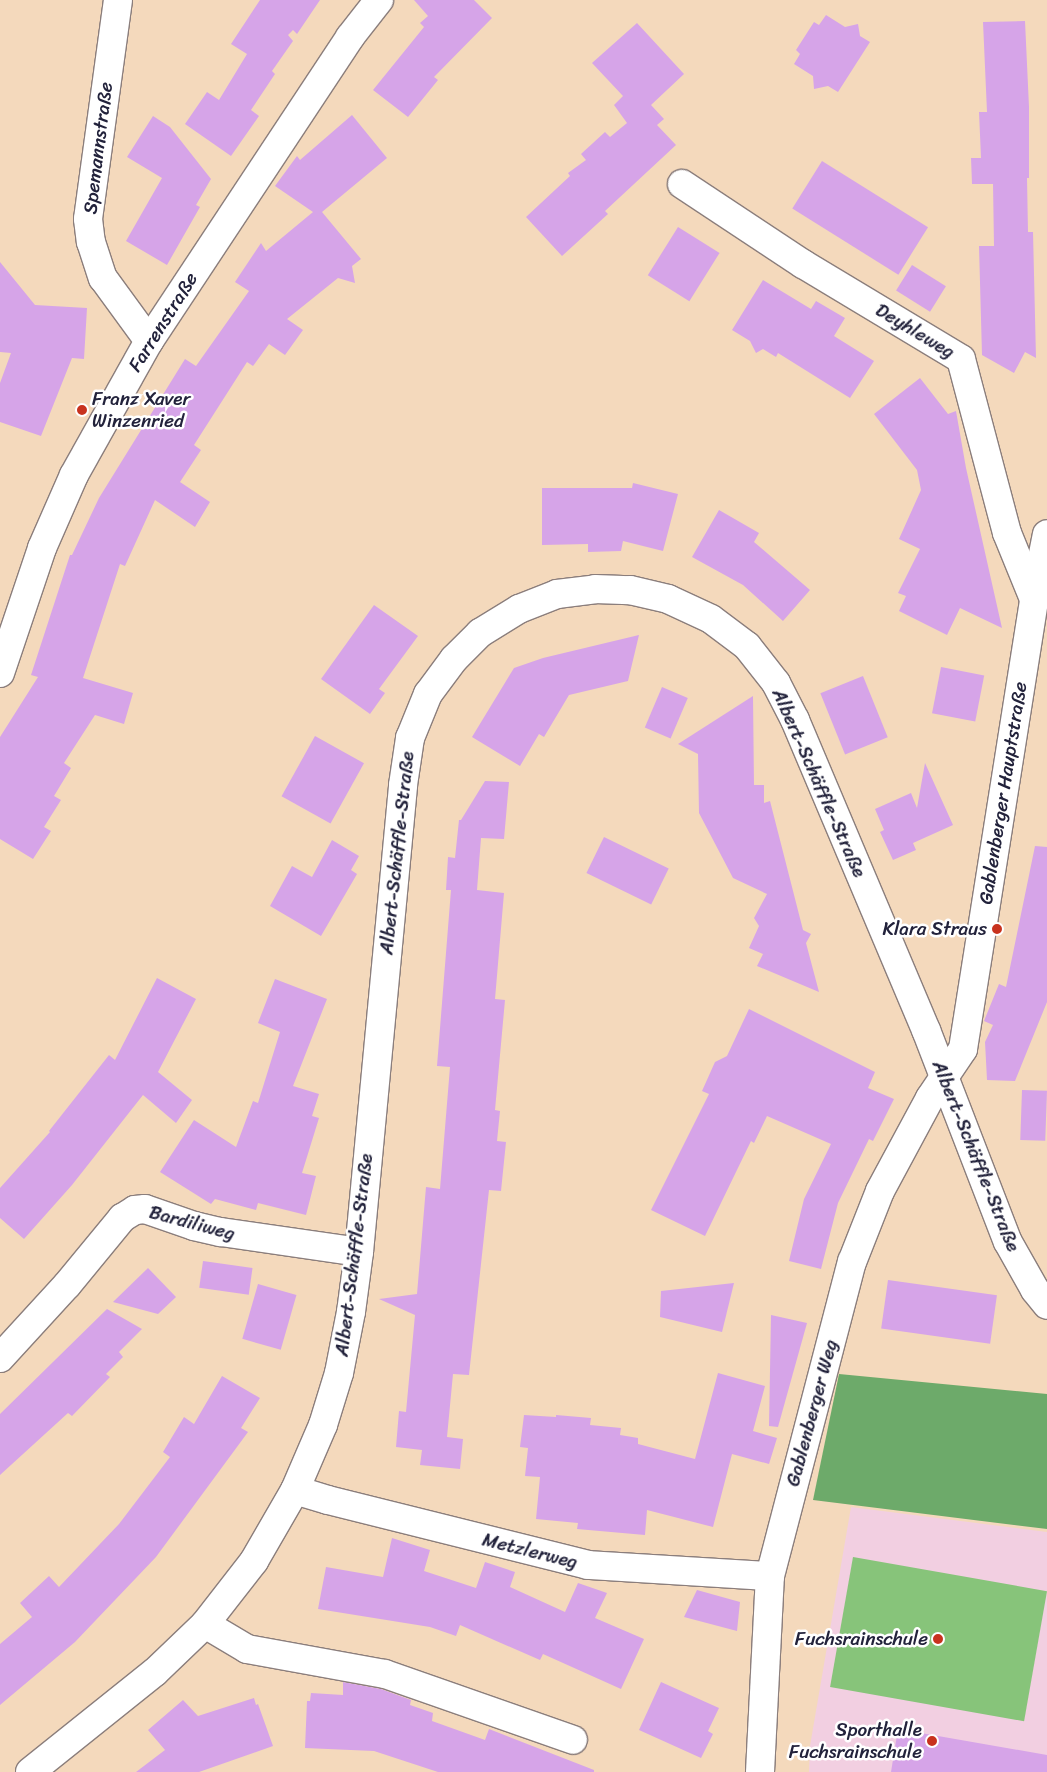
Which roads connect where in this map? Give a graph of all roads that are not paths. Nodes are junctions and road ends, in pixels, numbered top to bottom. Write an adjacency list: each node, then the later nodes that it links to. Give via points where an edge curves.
1 (118, 0): 4 (street, Spemannstraße, via 88,219 91,242 104,278)
2 (380, 0): 4 (street, Farrenstraße, via 350,37)
3 (682, 184): 6 (street, Deyhleweg, via 803,264 961,359 1007,533)
4 (149, 341): 7 (street, Farrenstraße, via 74,475 42,548)
5 (1047, 534): 6 (street, Gablenberger Hauptstraße)
6 (1034, 599): 8 (street, Gablenberger Hauptstraße, via 963,1049)
7 (0, 673)
8 (944, 1077): 9 (street, Albert-Schäffle-Straße, via 795,720 776,683 747,646 711,619 668,599 630,590 595,589 557,594 519,609 480,633 454,659 428,694 410,738); 10 (street, Albert-Schäffle-Straße, via 1008,1242); 13 (street, Gablenberger Weg, via 880,1191 852,1262)
9 (359, 1252): 11 (street, Bardiliweg, via 221,1232 144,1209 134,1210 122,1218 67,1285); 12 (street, Albert-Schäffle-Straße, via 339,1373 323,1425)
10 (1047, 1305)
11 (0, 1358)
12 (295, 1490): 13 (street, Metzlerweg, via 588,1565); 14 (street, Albert-Schäffle-Straße, via 254,1561)
13 (770, 1576): 17 (street, Gablenberger Weg)
14 (205, 1624): 15 (street, via 247,1648 385,1674); 16 (street, Albert-Schäffle-Straße, via 155,1672)
15 (572, 1740)
16 (30, 1772)
17 (760, 1772)

